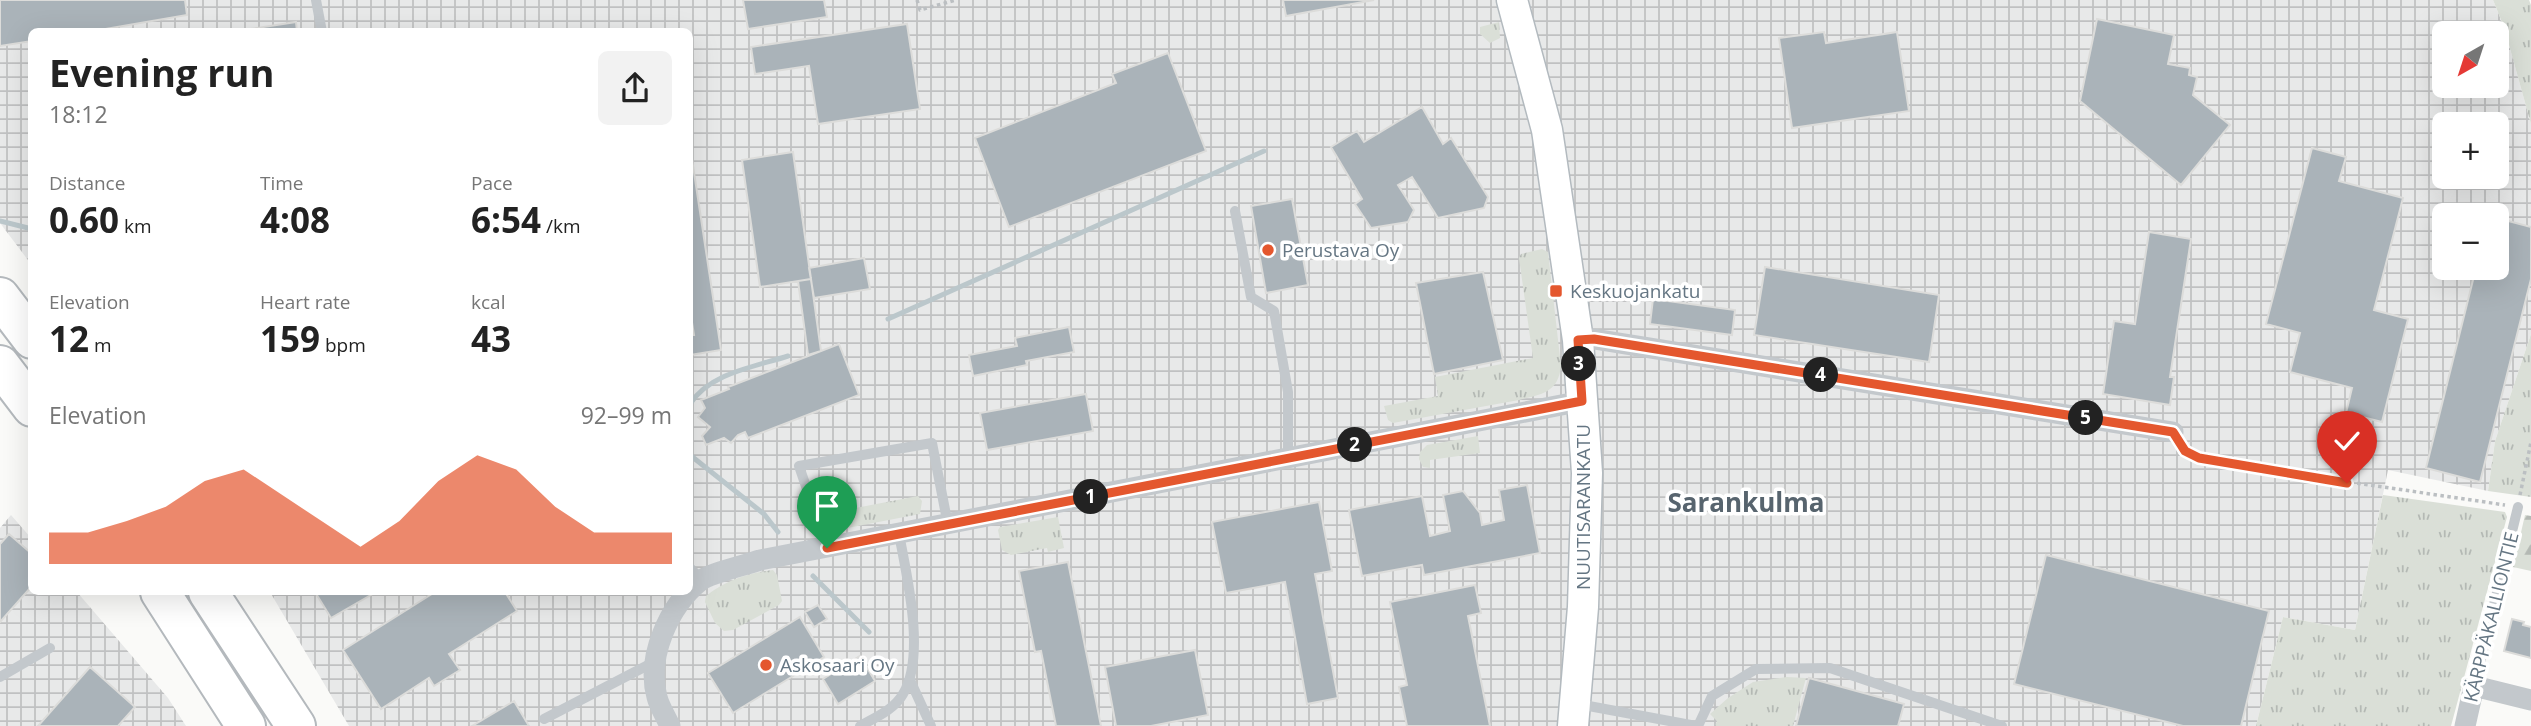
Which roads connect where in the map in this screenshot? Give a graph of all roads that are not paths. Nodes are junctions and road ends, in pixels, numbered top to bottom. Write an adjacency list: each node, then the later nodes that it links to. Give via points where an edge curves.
1 (316, 0): 3 (lane)
2 (1512, 0): 7 (main road, NUUTISARANKATU, via 1547,130)
3 (321, 28)
4 (1235, 211): 12 (lane, via 1251,297 1274,311 1287,392)
5 (0, 297): 6 (highway)
6 (28, 334)
7 (1578, 340): 9 (main road, NUUTISARANKATU); 11 (street)
8 (0, 365): 10 (highway)
9 (1582, 401): 12 (street); 27 (main road, NUUTISARANKATU, via 1587,472)
10 (28, 402)
11 (2173, 432)
12 (1288, 458): 14 (street)
13 (2518, 507): 25 (lane, KÄRPPÄKALLIONTIE)
14 (948, 524): 15 (street); 16 (lane, via 932,443 799,466)
15 (899, 534): 16 (street); 24 (lane, via 912,619)
16 (827, 548): 17 (street)
17 (695, 574)
18 (162, 595): 29 (highway)
19 (210, 595): 30 (highway)
20 (684, 595): 22 (street)
21 (50, 648): 23 (lane)
22 (654, 662): 28 (lane); 31 (street, via 657,696)
23 (0, 677)
24 (909, 680): 32 (lane, via 902,697); 33 (lane)
25 (2474, 686): 26 (street); 36 (street, KÄRPPÄKALLIONTIE)
26 (2531, 700)
27 (1574, 715): 34 (lane)
28 (544, 719)
29 (246, 726)
30 (296, 726)
31 (670, 726)
32 (860, 726)
33 (931, 726)
34 (1697, 726): 35 (lane, via 1712,696 1756,669 1830,668)
35 (2002, 726)
36 (2465, 726)

